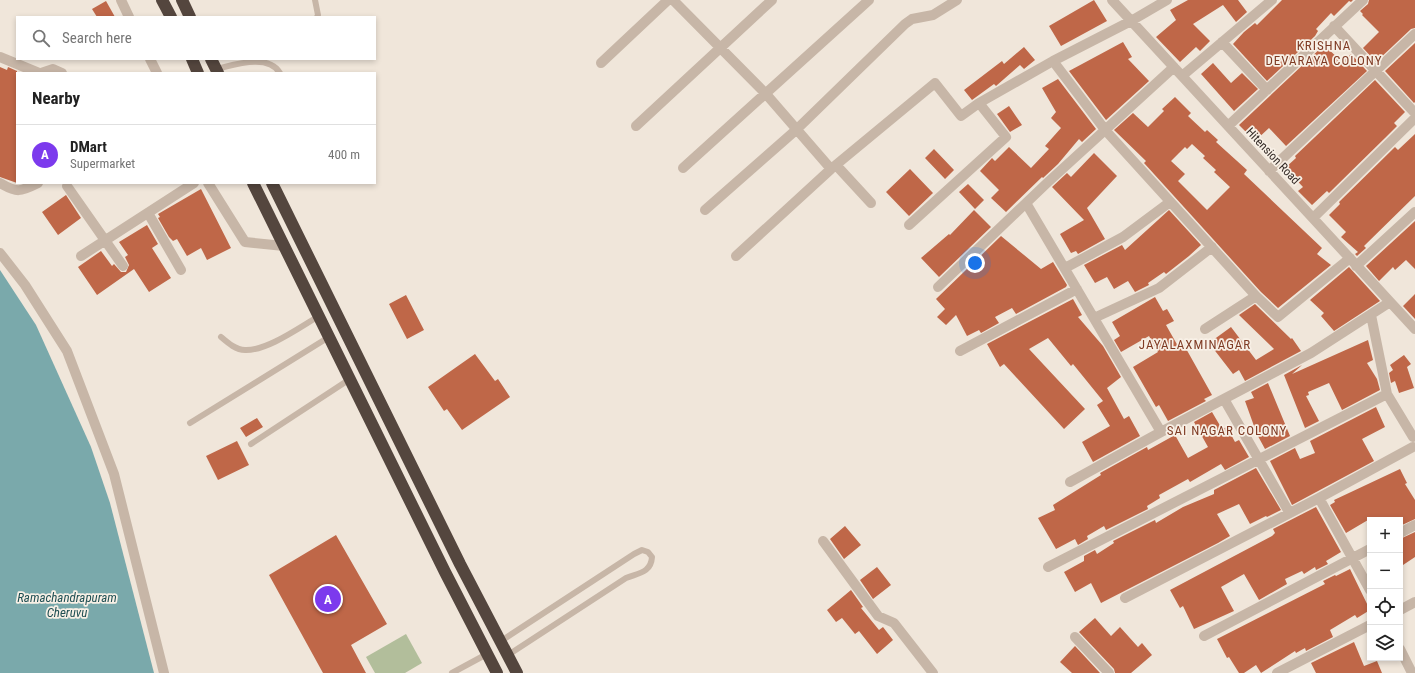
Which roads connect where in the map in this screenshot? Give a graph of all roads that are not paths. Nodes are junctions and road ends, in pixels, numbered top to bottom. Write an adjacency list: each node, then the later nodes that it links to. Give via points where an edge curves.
1 (120, 0): 14 (street)
2 (162, 0): 15 (highway)
3 (182, 0): 16 (highway)
4 (315, 0): 17 (lane)
5 (668, 0): 27 (street)
6 (673, 0): 22 (street)
7 (772, 0): 22 (street)
8 (869, 0): 39 (street)
9 (957, 0): 45 (street, via 933,15 905,24)
10 (1112, 0): 18 (street, Hitension Road)
11 (1168, 0): 18 (street)
12 (1272, 0): 21 (street)
13 (1363, 0): 19 (street)
14 (128, 16)
15 (170, 16)
16 (190, 16)
17 (317, 16)
18 (1131, 21): 26 (street); 29 (street, Hitension Road)
19 (1334, 26): 30 (street); 38 (street)
20 (1415, 34): 30 (street)
21 (1222, 42): 37 (street); 38 (street)
22 (720, 48): 39 (street); 43 (street)
23 (0, 56): 31 (street)
24 (150, 60): 34 (street)
25 (192, 60): 35 (highway)
26 (1052, 61): 40 (street); 46 (street)
27 (601, 63)
28 (214, 64): 36 (lane, via 263,62 271,64)
29 (1174, 67): 37 (street, Hitension Road); 46 (street)
30 (1376, 71): 41 (street); 49 (street)
31 (38, 72)
32 (43, 72): 33 (street, via 53,69)
33 (60, 72)
34 (156, 72)
35 (198, 72)
36 (279, 72)
37 (1182, 76): 44 (street, Hitension Road)
38 (1267, 90): 44 (street)
39 (766, 94): 45 (street); 48 (street)
40 (979, 103): 47 (street, via 961,116 935,83); 64 (street, via 1006,137)
41 (1415, 113)
42 (1415, 118): 63 (street)
43 (636, 126)
44 (1228, 126): 49 (street, Hitension Road)
45 (796, 130): 47 (street); 60 (street)
46 (1106, 131): 57 (street); 59 (street)
47 (834, 167): 58 (street); 70 (street)
48 (683, 168)
49 (1269, 171): 63 (street, Hitension Road)
50 (0, 184): 51 (street, via 20,191)
51 (36, 184)
52 (192, 184): 62 (street)
53 (209, 184): 66 (street, via 245,242)
54 (253, 184): 66 (highway)
55 (272, 184): 111 (highway)
56 (67, 186): 65 (street)
57 (1170, 202): 67 (street); 73 (street, via 1123,237)
58 (871, 203)
59 (1026, 203): 73 (street); 75 (street)
60 (704, 210)
61 (1415, 212): 71 (street)
62 (148, 213): 65 (street); 74 (street)
63 (1313, 218): 71 (street, Hitension Road)
64 (909, 225)
65 (106, 240): 69 (street); 72 (street)
66 (284, 246): 79 (highway)
67 (1212, 247): 77 (street); 81 (street, via 1160,288)
68 (0, 253): 115 (street, via 25,285 67,351 114,474)
69 (80, 256)
70 (736, 256)
71 (1353, 262): 77 (street, via 1278,317); 78 (street, Hitension Road)
72 (123, 266)
73 (1065, 268): 76 (street)
74 (181, 270)
75 (938, 287)
76 (1077, 289): 81 (street); 86 (street)
77 (1256, 296): 82 (street)
78 (1390, 302): 80 (street); 83 (street, Hitension Road)
79 (319, 316): 84 (lane, via 259,348 245,350 229,345); 85 (highway)
80 (1371, 316): 88 (street); 89 (street, via 1311,353)
81 (1094, 318): 91 (street)
82 (1205, 329)
83 (1415, 329)
84 (221, 337)
85 (329, 337): 87 (highway); 90 (lane)
86 (960, 351)
87 (350, 379): 93 (lane); 112 (highway)
88 (1387, 394): 92 (street); 94 (street)
89 (1224, 399): 91 (street); 94 (street)
90 (190, 423)
91 (1161, 432): 95 (street)
92 (1414, 440): 96 (street)
93 (251, 444)
94 (1258, 460): 97 (street); 103 (street)
95 (1070, 482)
96 (1319, 498): 97 (street); 102 (street)
97 (1289, 512): 105 (street)
98 (1415, 525): 99 (street)
99 (1403, 531)
100 (823, 541): 119 (street, via 878,616 894,623)
101 (1367, 551): 102 (street)
102 (1353, 558): 104 (street); 109 (street)
103 (1048, 567)
104 (1369, 589)
105 (1124, 598)
106 (1415, 602): 107 (street)
107 (1403, 608)
108 (1367, 627): 121 (street)
109 (1204, 636)
110 (1075, 637): 120 (street)
111 (501, 642): 113 (highway); 113 (lane, via 634,554 642,550 652,557 648,569 626,578)
112 (488, 654): 116 (lane); 117 (highway)
113 (508, 655): 118 (highway)
114 (1403, 655): 122 (street)
115 (164, 673)
116 (452, 673)
117 (497, 673)
118 (517, 673)
119 (933, 673)
120 (1109, 673)
121 (1277, 673)
122 (1412, 673)

